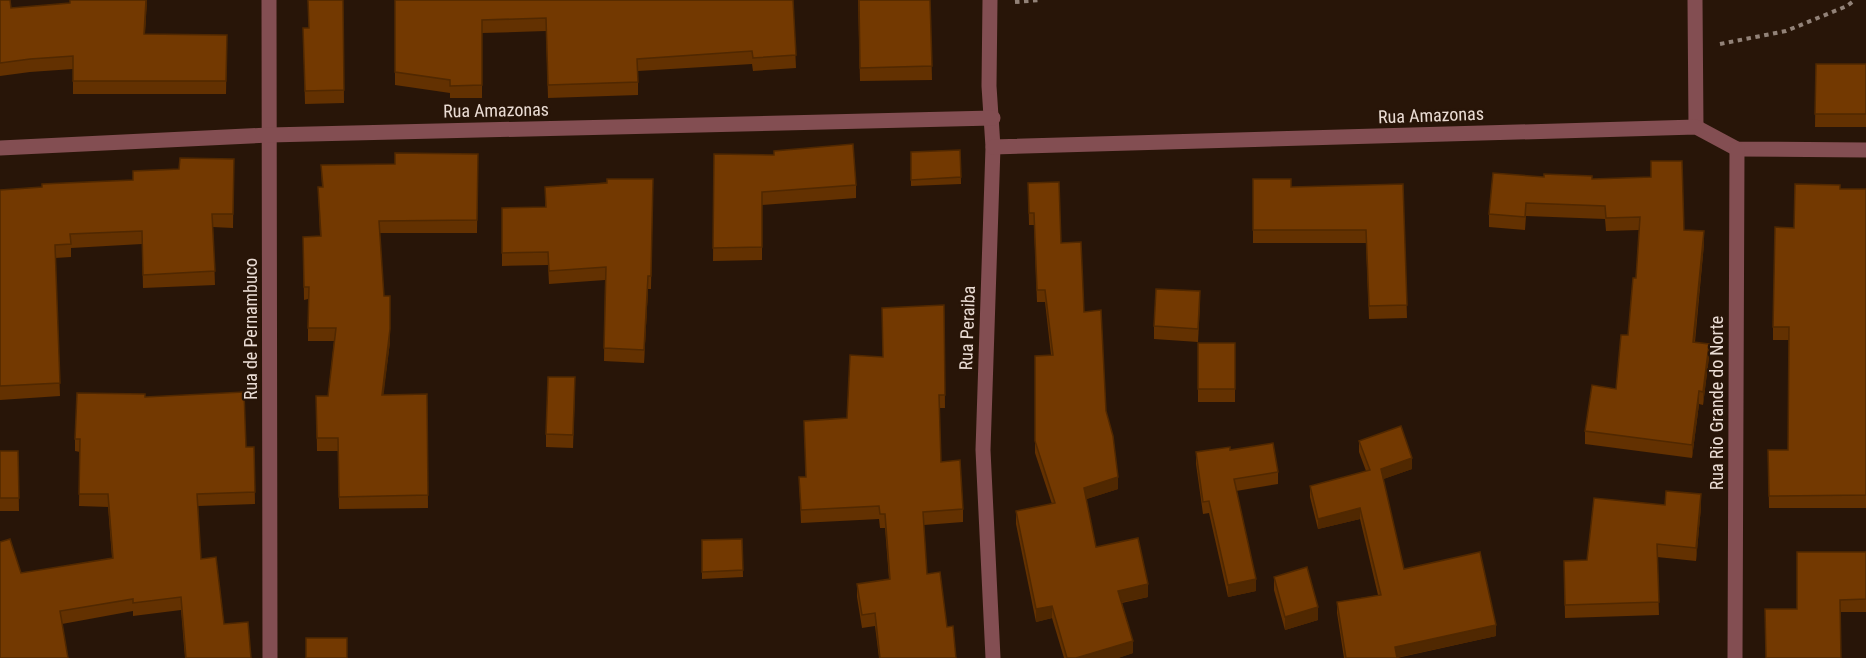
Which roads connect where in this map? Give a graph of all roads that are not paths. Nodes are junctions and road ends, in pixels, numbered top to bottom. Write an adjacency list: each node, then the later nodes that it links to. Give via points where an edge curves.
1 (269, 0): 6 (street, Rua de Pernambuco)
2 (990, 0): 4 (street, Rua Peraiba, via 989,86)
3 (1695, 0): 5 (street)
4 (993, 118): 6 (street, Rua Amazonas); 7 (street, Rua Peraiba)
5 (1696, 127): 7 (street, Rua Amazonas); 9 (street, Rua Amazonas)
6 (269, 135): 8 (street, Rua Amazonas); 11 (street, Rua de Pernambuco)
7 (993, 147): 12 (street, Rua Peraiba, via 983,450)
8 (0, 148)
9 (1737, 149): 10 (street, Rua Amazonas); 13 (street, Rua Rio Grande do Norte)
10 (1866, 150)
11 (270, 658)
12 (993, 658)
13 (1735, 658)

